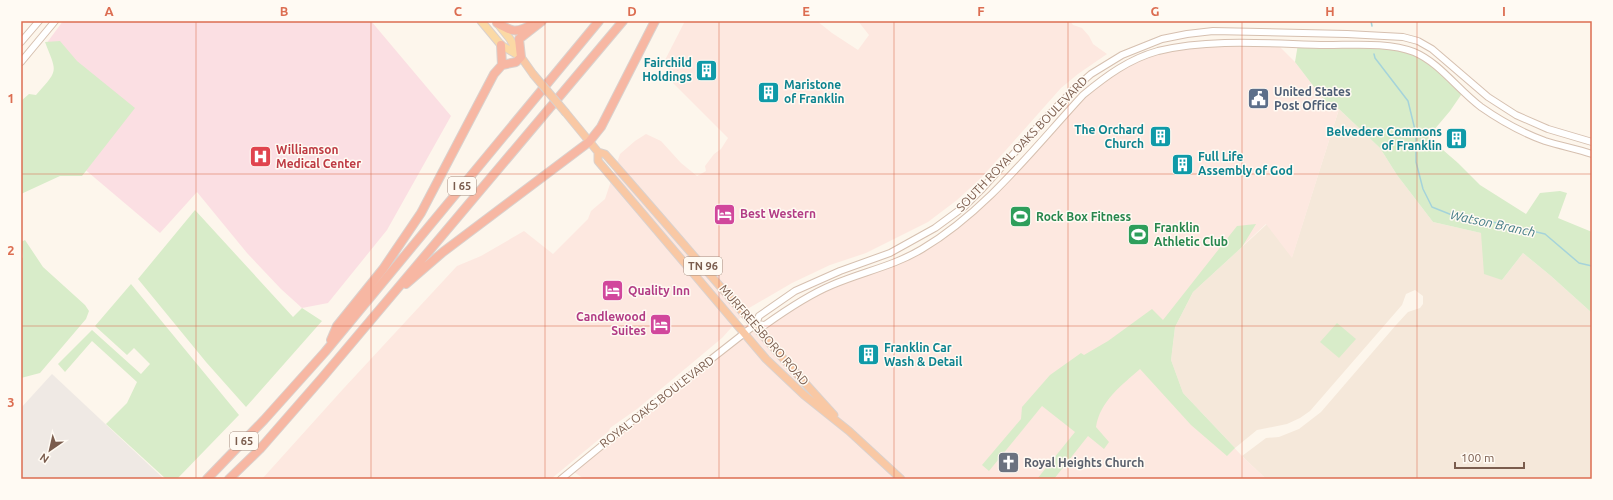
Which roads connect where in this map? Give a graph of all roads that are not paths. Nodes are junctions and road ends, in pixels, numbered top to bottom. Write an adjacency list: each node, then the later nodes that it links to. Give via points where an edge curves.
1 (39, 21): 9 (main road)
2 (55, 21): 12 (main road)
3 (481, 21): 10 (main road, MURFREESBORO ROAD)
4 (599, 21): 23 (highway, I 65)
5 (623, 21): 22 (highway, I 65)
6 (655, 21): 14 (highway, via 601,128)
7 (496, 22): 8 (highway, via 517,31); 11 (main road, MURFREESBORO ROAD)
8 (541, 22): 11 (highway, via 519,39)
9 (21, 42)
10 (501, 45): 11 (main road, MURFREESBORO ROAD); 13 (highway)
11 (521, 57): 13 (highway, via 516,62); 14 (highway, MURFREESBORO ROAD / TN 96, bridge)
12 (21, 62)
13 (502, 65): 23 (highway, via 494,74 421,213 383,269 337,326)
14 (589, 142): 16 (highway, MURFREESBORO ROAD / TN 96); 22 (highway, via 443,252 408,282 386,309)
15 (1592, 142): 18 (main road, SOUTH ROYAL OAKS BOULEVARD, via 1548,129 1516,115 1488,97 1432,49 1418,41 1403,37 1347,34 1187,34 1141,46 1091,74 965,206 933,229)
16 (598, 152): 20 (highway, MURFREESBORO ROAD / TN 96, via 605,154); 21 (highway, MURFREESBORO ROAD / TN 96, via 598,161)
17 (1592, 154): 19 (main road, SOUTH ROYAL OAKS BOULEVARD, via 1545,141 1511,125 1482,107 1426,58 1402,48 1215,43 1190,45 1145,56 1114,71 1099,82 1083,95 988,198 962,222 921,250)
18 (890, 253): 19 (main road); 20 (main road, SOUTH ROYAL OAKS BOULEVARD, via 795,291 759,316)
19 (895, 263): 20 (main road, SOUTH ROYAL OAKS BOULEVARD, via 833,284 802,300 765,325)
20 (755, 325): 21 (main road, ROYAL OAKS BOULEVARD); 24 (highway, MURFREESBORO ROAD / TN 96, via 790,368)
21 (744, 334): 24 (highway, MURFREESBORO ROAD / TN 96, via 784,378); 27 (main road, ROYAL OAKS BOULEVARD)
22 (350, 345): 26 (highway, I 65, via 260,449)
23 (325, 352): 25 (highway, I 65)
24 (849, 431): 28 (highway, MURFREESBORO ROAD / TN 96)
25 (207, 479)
26 (229, 479)
27 (562, 479)
28 (901, 479)

